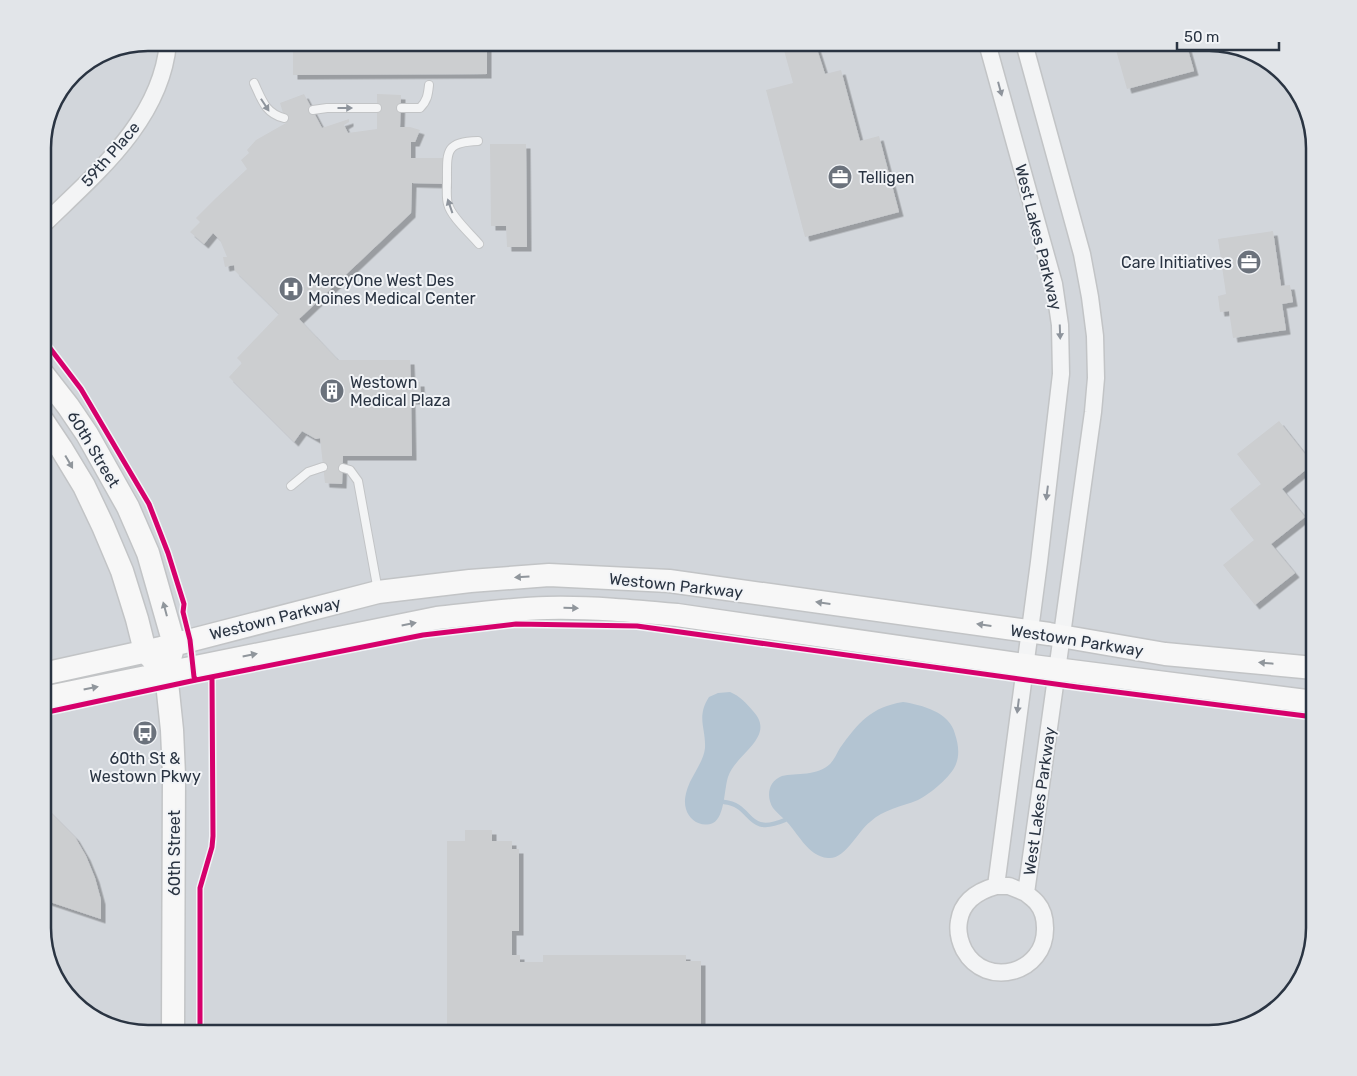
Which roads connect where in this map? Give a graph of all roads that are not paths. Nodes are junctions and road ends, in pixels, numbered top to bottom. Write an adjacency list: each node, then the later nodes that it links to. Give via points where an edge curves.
1 (167, 51): 11 (street, 59th Place, via 156,89 126,140)
2 (989, 51): 19 (street, West Lakes Parkway, one-way to 19, via 1054,284 1060,325 1058,409)
3 (1026, 51): 20 (street, West Lakes Parkway, via 1082,254 1095,336 1093,412)
4 (254, 83): 9 (lane, one-way to 9, via 268,110)
5 (429, 85): 7 (lane, via 425,104 420,108)
6 (377, 108): 8 (lane, one-way to 6)
7 (401, 108)
8 (313, 110)
9 (284, 118)
10 (478, 141): 12 (lane, one-way to 10, via 448,204 447,158 452,147 461,141)
11 (51, 217)
12 (479, 244)
13 (51, 384): 21 (street, 60th Street, one-way to 13, via 148,553 128,507 87,434)
14 (51, 433): 22 (street, 60th Street, one-way to 22, via 84,486 103,526 122,572)
15 (322, 468): 17 (lane, via 308,472)
16 (343, 468): 18 (lane, via 350,470 358,481)
17 (291, 486)
18 (378, 592): 19 (street, Westown Parkway, one-way to 18, via 669,581 549,575); 21 (street, Westown Parkway)
19 (1029, 632): 20 (street, Westown Parkway); 23 (street, West Lakes Parkway)
20 (1062, 636): 24 (street, Westown Parkway, one-way to 20, via 1166,654); 25 (street, West Lakes Parkway)
21 (174, 644): 22 (street, Westown Parkway); 27 (street, 60th Street)
22 (145, 651): 26 (street, Westown Parkway); 27 (street, 60th Street)
23 (1024, 665): 25 (street, Westown Parkway); 27 (street, Westown Parkway, one-way to 23, via 437,618 548,608 677,615); 30 (street, West Lakes Parkway, one-way to 30)
24 (1306, 667)
25 (1057, 669): 29 (street, Westown Parkway); 31 (street, West Lakes Parkway)
26 (51, 672)
27 (166, 673): 28 (street, Westown Parkway, one-way to 27); 32 (street, 60th Street, via 174,775)
28 (51, 696)
29 (1306, 701)
30 (996, 886): 31 (street, via 1009,886); 31 (street, West Lakes Parkway, via 984,889 964,906 958,929 959,940 969,958 978,966 997,973 1018,970 1034,959 1045,938 1044,919 1038,904)
31 (1026, 892)
32 (173, 1025)

